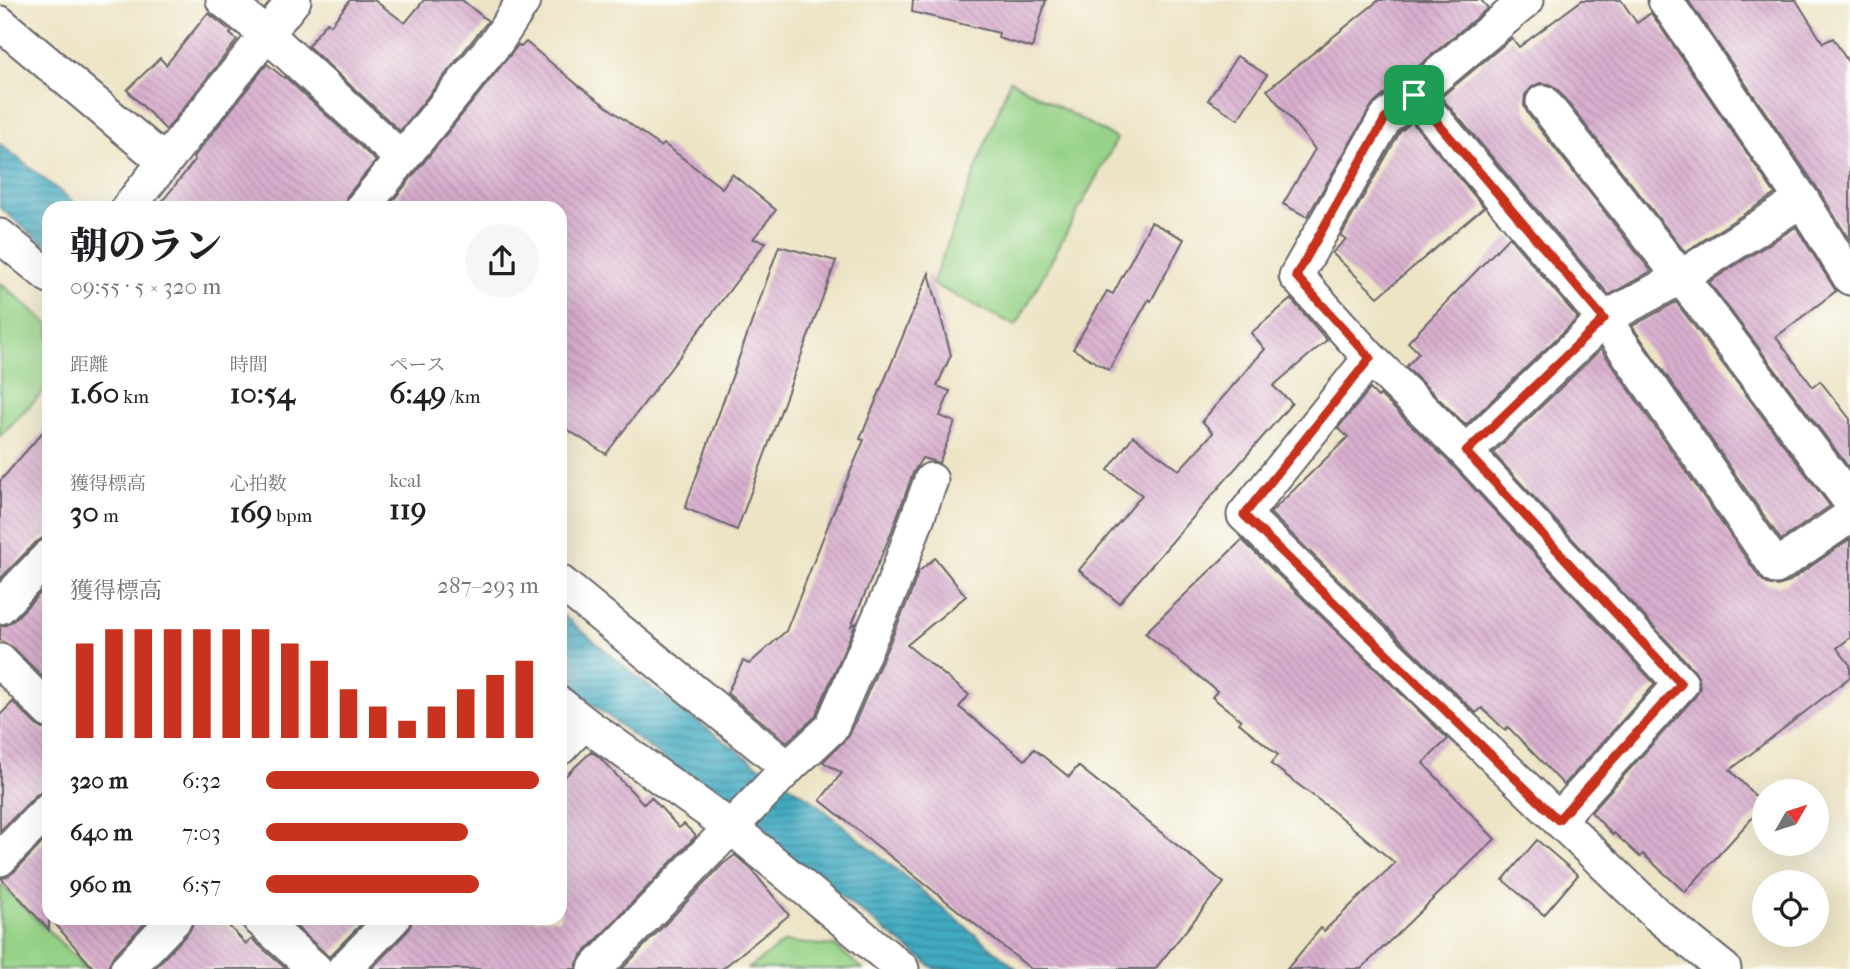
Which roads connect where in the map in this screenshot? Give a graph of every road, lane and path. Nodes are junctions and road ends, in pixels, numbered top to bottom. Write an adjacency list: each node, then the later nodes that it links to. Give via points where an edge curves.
1 (223, 0): 7 (street)
2 (294, 0): 7 (street)
3 (524, 0): 10 (street, via 498,40)
4 (1527, 0): 8 (street)
5 (1665, 0): 12 (street)
6 (0, 23): 11 (street)
7 (267, 34): 10 (street); 11 (street)
8 (1414, 95): 19 (street); 20 (street, via 1385,119 1296,276)
9 (1544, 102): 17 (street)
10 (402, 159): 14 (street)
11 (165, 162): 13 (street)
12 (1802, 200): 17 (street); 18 (street)
13 (134, 201)
14 (368, 201)
15 (0, 236): 16 (street)
16 (42, 270)
17 (1681, 277): 19 (street); 23 (street)
18 (1850, 278)
19 (1604, 319): 21 (street); 24 (street, via 1776,567)
20 (1370, 358): 21 (street); 33 (street, via 1244,515)
21 (1466, 452): 33 (street, via 1681,684)
22 (931, 480): 31 (street, via 892,588 831,728)
23 (1850, 501)
24 (1850, 516)
25 (42, 563): 27 (street)
26 (567, 588): 31 (street)
27 (0, 607)
28 (0, 661): 29 (street)
29 (42, 703)
30 (572, 713): 34 (street)
31 (788, 768): 34 (street)
32 (42, 816): 35 (street)
33 (1558, 820): 44 (street, via 1656,914)
34 (732, 828): 42 (street); 43 (street)
35 (0, 859)
36 (169, 925): 39 (street)
37 (266, 925): 40 (street)
38 (387, 925): 41 (street)
39 (127, 969)
40 (315, 969)
41 (344, 969)
42 (595, 969)
43 (902, 969)
44 (1724, 969)

